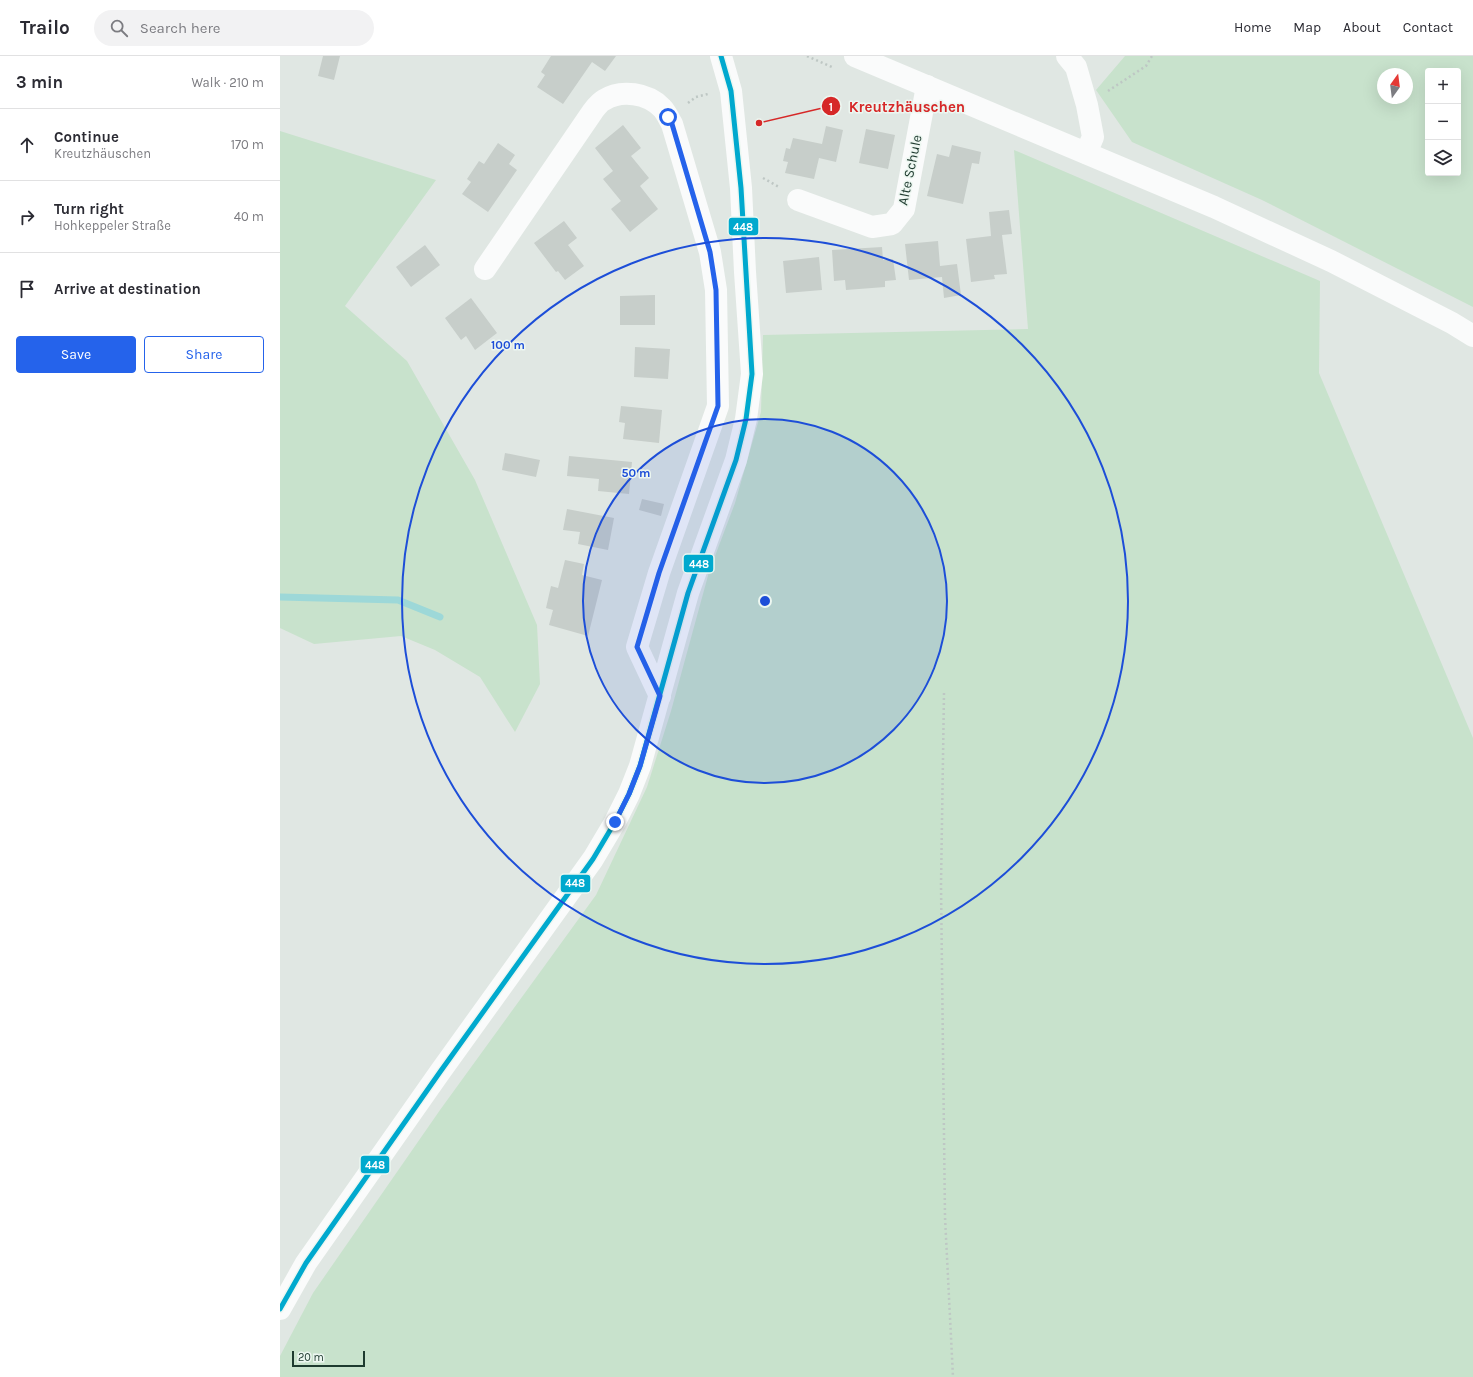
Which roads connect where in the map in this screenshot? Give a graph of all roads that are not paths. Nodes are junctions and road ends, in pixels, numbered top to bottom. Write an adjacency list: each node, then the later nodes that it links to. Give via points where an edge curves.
1 (721, 56): 9 (street, via 731,91 741,188 752,374 746,419 736,460 688,593)
2 (855, 56): 4 (street)
3 (1067, 56): 5 (street, via 1076,67 1087,105 1093,137)
4 (928, 86): 5 (street); 6 (street, Alte Schule, via 904,209 892,224 872,228)
5 (1086, 154): 8 (street, via 1214,207 1331,261)
6 (798, 200)
7 (485, 269): 9 (street, via 603,100 614,95 635,94 662,108 672,124 710,252 716,290 718,406 659,573 637,647)
8 (1473, 336)
9 (660, 696): 10 (street, via 632,787 593,859 315,1250)
10 (280, 1309)

